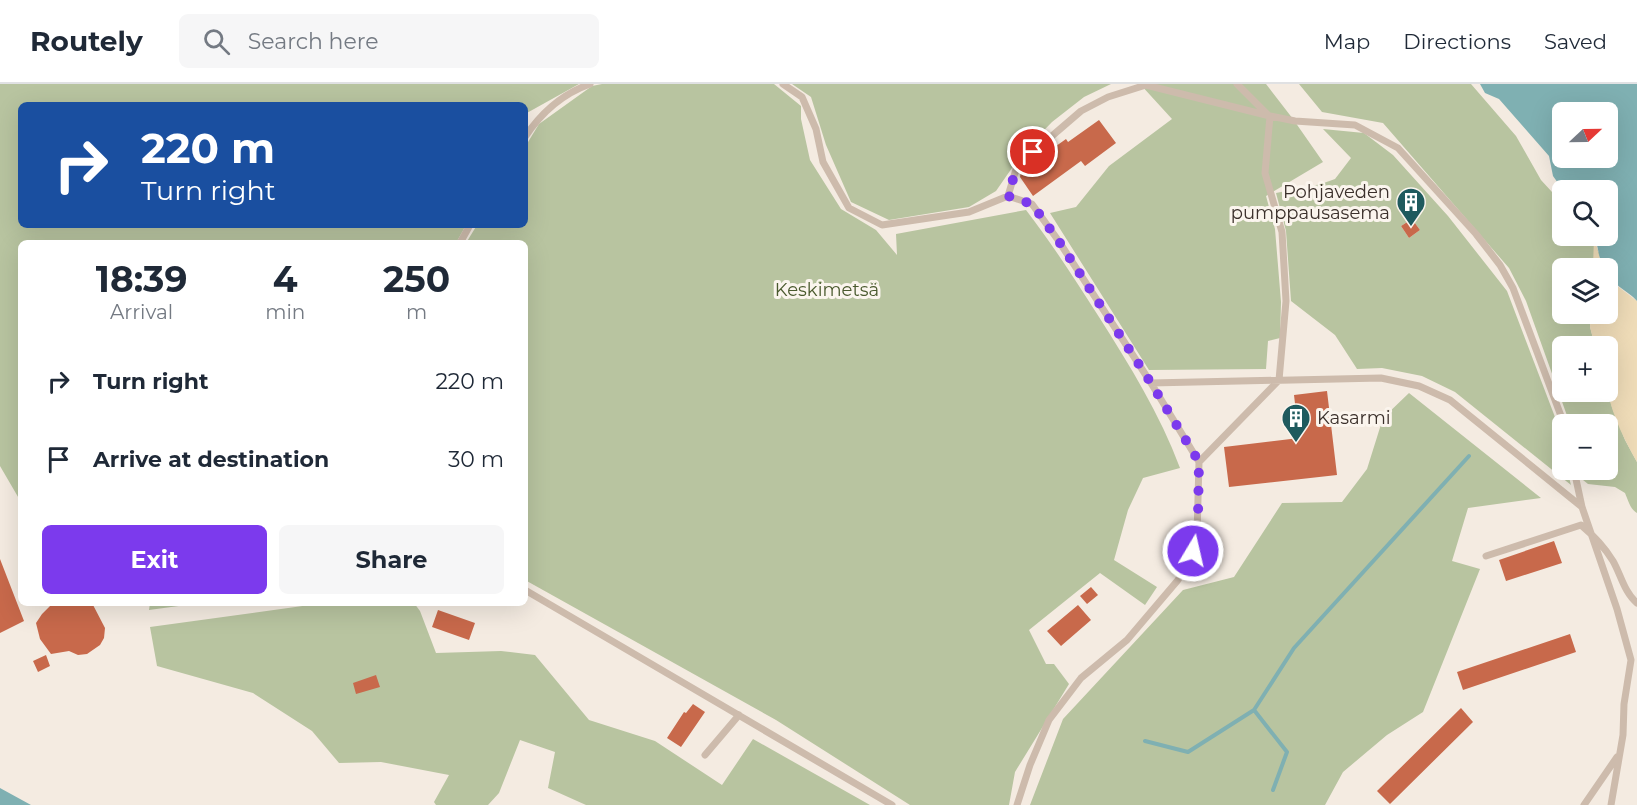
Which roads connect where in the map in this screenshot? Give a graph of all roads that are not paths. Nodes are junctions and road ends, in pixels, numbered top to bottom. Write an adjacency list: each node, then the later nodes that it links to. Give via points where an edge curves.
1 (590, 84): 5 (lane, via 558,100)
2 (783, 84): 6 (lane, via 802,97 816,129 823,162 849,208 882,225 969,212)
3 (1237, 84): 4 (lane)
4 (1270, 116): 6 (lane, via 1146,85 1081,111 1017,166); 7 (lane, via 1265,173 1282,232 1286,301); 9 (lane, via 1355,125 1398,148 1500,265 1513,288)
5 (528, 133)
6 (1008, 196): 8 (lane, via 1032,204)
7 (1279, 380): 8 (lane); 10 (lane); 12 (lane, via 1381,378 1419,386 1450,400)
8 (1151, 383): 10 (lane)
9 (1560, 414)
10 (1199, 462): 21 (lane, via 1197,536 1178,580 1127,640 1081,678 1049,720)
11 (1576, 480): 12 (lane)
12 (1582, 507): 13 (lane)
13 (1592, 535): 14 (lane, via 1581,525); 16 (lane, via 1613,561); 18 (lane, via 1631,660)
14 (1486, 556)
15 (528, 592): 17 (lane)
16 (1637, 603)
17 (739, 715): 19 (lane); 20 (lane)
18 (1619, 754): 22 (lane); 23 (lane)
19 (705, 755)
20 (892, 805)
21 (1017, 805)
22 (1584, 805)
23 (1611, 805)

